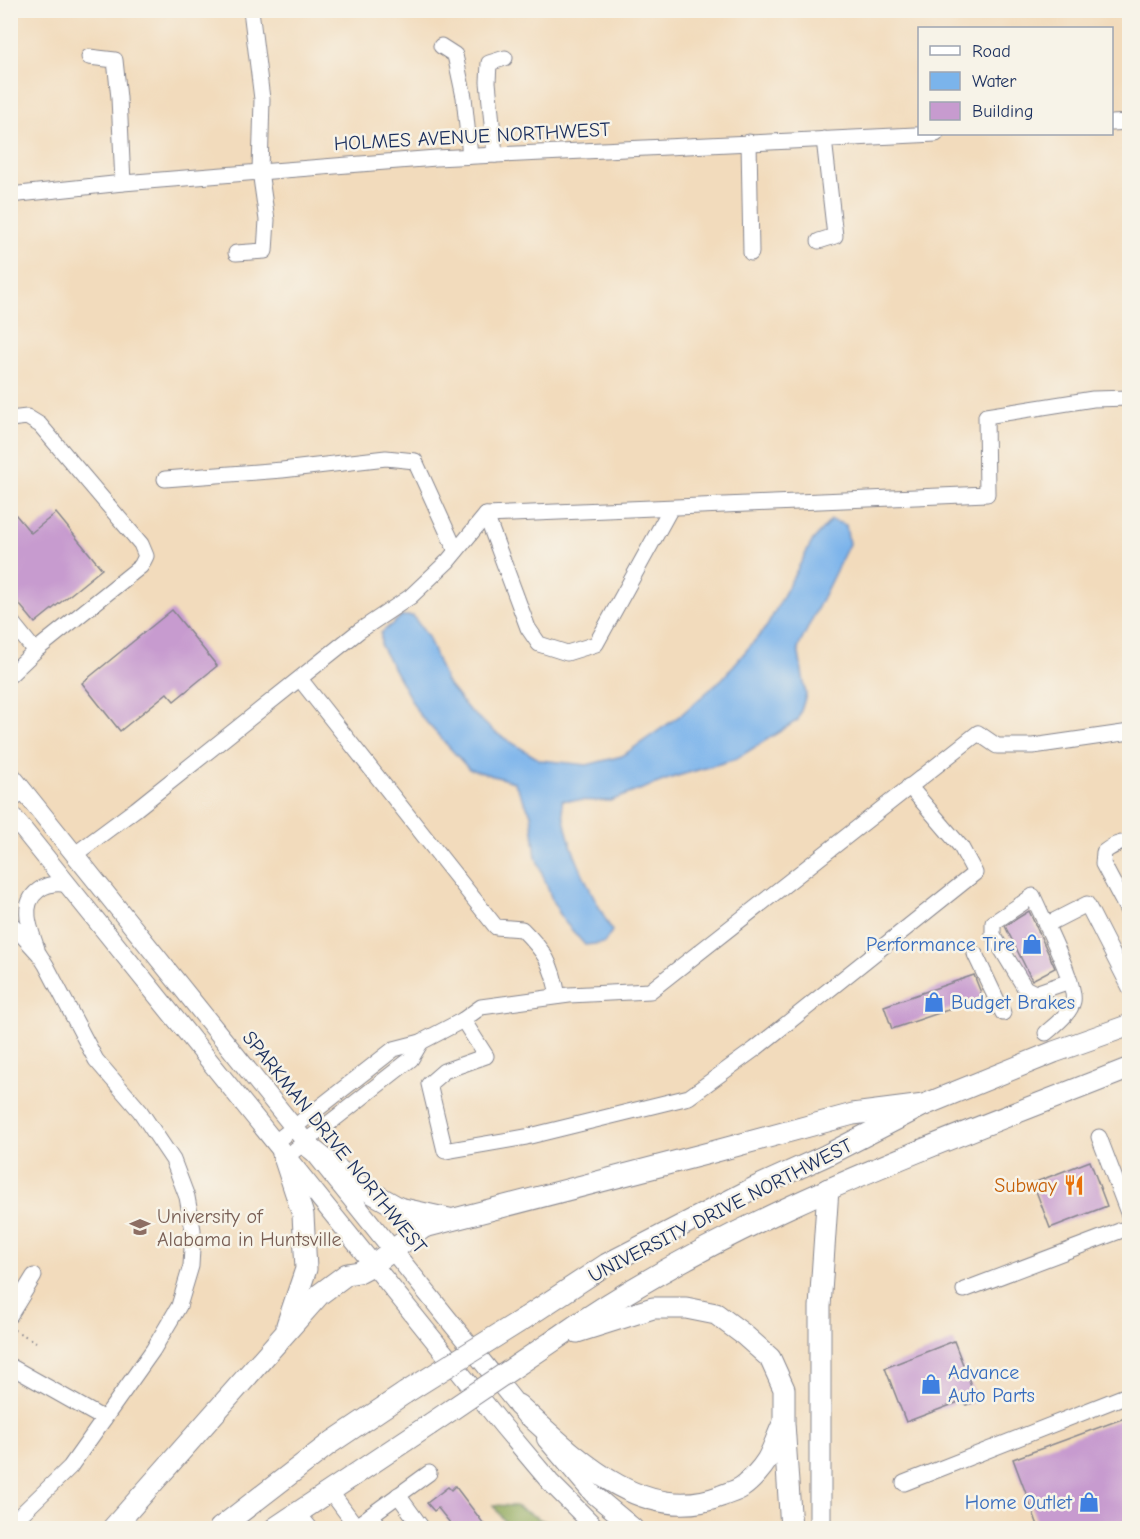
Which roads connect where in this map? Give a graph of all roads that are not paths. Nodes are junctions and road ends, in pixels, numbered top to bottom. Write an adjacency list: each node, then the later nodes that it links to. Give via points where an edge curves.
1 (251, 10): 12 (street, via 262,99)
2 (441, 46): 11 (street, via 455,55)
3 (89, 57): 13 (street, via 115,60)
4 (505, 58): 10 (street, via 489,63)
5 (1130, 122): 6 (street)
6 (1113, 123)
7 (918, 135): 8 (street, HOLMES AVENUE NORTHWEST)
8 (824, 139): 9 (street, HOLMES AVENUE NORTHWEST); 15 (street, via 835,236)
9 (749, 142): 10 (street, HOLMES AVENUE NORTHWEST); 16 (street)
10 (495, 155): 11 (street, HOLMES AVENUE NORTHWEST)
11 (470, 156): 12 (street, HOLMES AVENUE NORTHWEST)
12 (260, 171): 13 (street, HOLMES AVENUE NORTHWEST); 17 (street, via 267,220 265,251)
13 (123, 183): 14 (street, HOLMES AVENUE NORTHWEST)
14 (10, 195)
15 (819, 241)
16 (752, 253)
17 (236, 254)
18 (1130, 398): 21 (street, via 1093,399 987,416 987,494)
19 (10, 419): 25 (street, via 27,417 40,426 141,544 146,556 141,566)
20 (165, 479): 23 (street, via 386,458 415,461)
21 (671, 508): 22 (street); 22 (street, via 596,644 567,653 539,644 528,628)
22 (486, 514): 23 (street)
23 (456, 551): 27 (street, via 410,597 359,631)
24 (10, 620): 25 (street)
25 (35, 651): 26 (street)
26 (10, 675)
27 (300, 679): 34 (street); 44 (street, via 496,927 522,928 540,946 553,970)
28 (1130, 732): 30 (street, via 1033,746 997,746 978,733)
29 (10, 774): 31 (main road, SPARKMAN DRIVE NORTHWEST)
30 (909, 786): 44 (street, via 650,991); 46 (street, via 961,847 975,873 689,1097 526,1137 445,1151 429,1084 444,1071 486,1056)
31 (23, 799): 32 (street); 34 (main road, SPARKMAN DRIVE NORTHWEST)
32 (12, 819): 35 (main road)
33 (1130, 843): 36 (street, via 1104,852 1103,864)
34 (74, 855): 52 (main road, SPARKMAN DRIVE NORTHWEST)
35 (68, 885): 39 (street, via 42,887 30,900 28,919); 55 (main road)
36 (1130, 915)
37 (10, 922): 39 (street)
38 (1046, 925): 41 (street, via 1087,904); 42 (street); 42 (street, via 1033,896 993,923 993,935 1025,988 1035,993)
39 (39, 954): 70 (street, via 96,1060 140,1111 173,1160 187,1197 193,1230 190,1266 179,1306)
40 (975, 954): 45 (street)
41 (1125, 969): 43 (street)
42 (1070, 981): 48 (street, via 1073,1000 1066,1015)
43 (1130, 988)
44 (558, 996): 46 (street, via 481,1007)
45 (1002, 1013)
46 (463, 1020): 49 (street)
47 (1130, 1025): 51 (highway, UNIVERSITY DRIVE NORTHWEST)
48 (1046, 1033)
49 (421, 1042): 52 (street, via 394,1049); 54 (street, via 411,1059)
50 (1130, 1068): 56 (highway, UNIVERSITY DRIVE NORTHWEST)
51 (924, 1105): 58 (highway, via 853,1114); 72 (highway, UNIVERSITY DRIVE NORTHWEST, bridge, via 607,1264)
52 (294, 1128): 54 (main road, SPARKMAN DRIVE NORTHWEST); 55 (street)
53 (1099, 1137): 57 (street)
54 (307, 1145): 55 (street); 58 (highway, via 358,1185 399,1208); 60 (main road, SPARKMAN DRIVE NORTHWEST)
55 (281, 1151): 61 (main road); 65 (highway, via 303,1215 306,1269)
56 (828, 1189): 66 (highway, UNIVERSITY DRIVE NORTHWEST, via 679,1263); 79 (highway, via 820,1307)
57 (1130, 1218)
58 (452, 1219): 60 (highway, via 423,1227)
59 (1130, 1227): 63 (street)
60 (394, 1249): 61 (highway); 69 (main road, SPARKMAN DRIVE NORTHWEST)
61 (374, 1264): 65 (highway, via 347,1274 320,1293); 88 (main road, via 550,1482)
62 (34, 1276): 64 (street)
63 (964, 1290)
64 (12, 1322)
65 (284, 1334): 82 (highway)
66 (556, 1339): 71 (highway, via 653,1308 686,1308 716,1314 770,1358 784,1389); 75 (highway, UNIVERSITY DRIVE NORTHWEST, bridge)
67 (10, 1366): 70 (street)
68 (1130, 1394): 74 (street)
69 (518, 1406): 71 (highway, via 576,1458 612,1482 646,1498 676,1504 709,1501 742,1488 767,1460); 89 (main road, SPARKMAN DRIVE NORTHWEST, via 592,1493)
70 (104, 1419): 80 (street, via 70,1467)
71 (784, 1423): 90 (highway)
72 (312, 1457): 83 (highway, UNIVERSITY DRIVE NORTHWEST); 84 (highway, via 292,1487)
73 (429, 1473): 76 (street)
74 (904, 1483)
75 (330, 1491): 78 (highway, UNIVERSITY DRIVE NORTHWEST); 81 (street)
76 (398, 1496): 77 (street); 87 (street)
77 (371, 1515): 81 (street); 86 (street)
78 (304, 1521): 85 (highway, UNIVERSITY DRIVE NORTHWEST)
79 (823, 1522)
80 (10, 1525)
81 (356, 1527)
82 (113, 1528)
83 (220, 1528)
84 (242, 1528)
85 (275, 1528)
86 (381, 1528)
87 (422, 1528)
88 (596, 1528)
89 (634, 1528)
90 (791, 1528)

